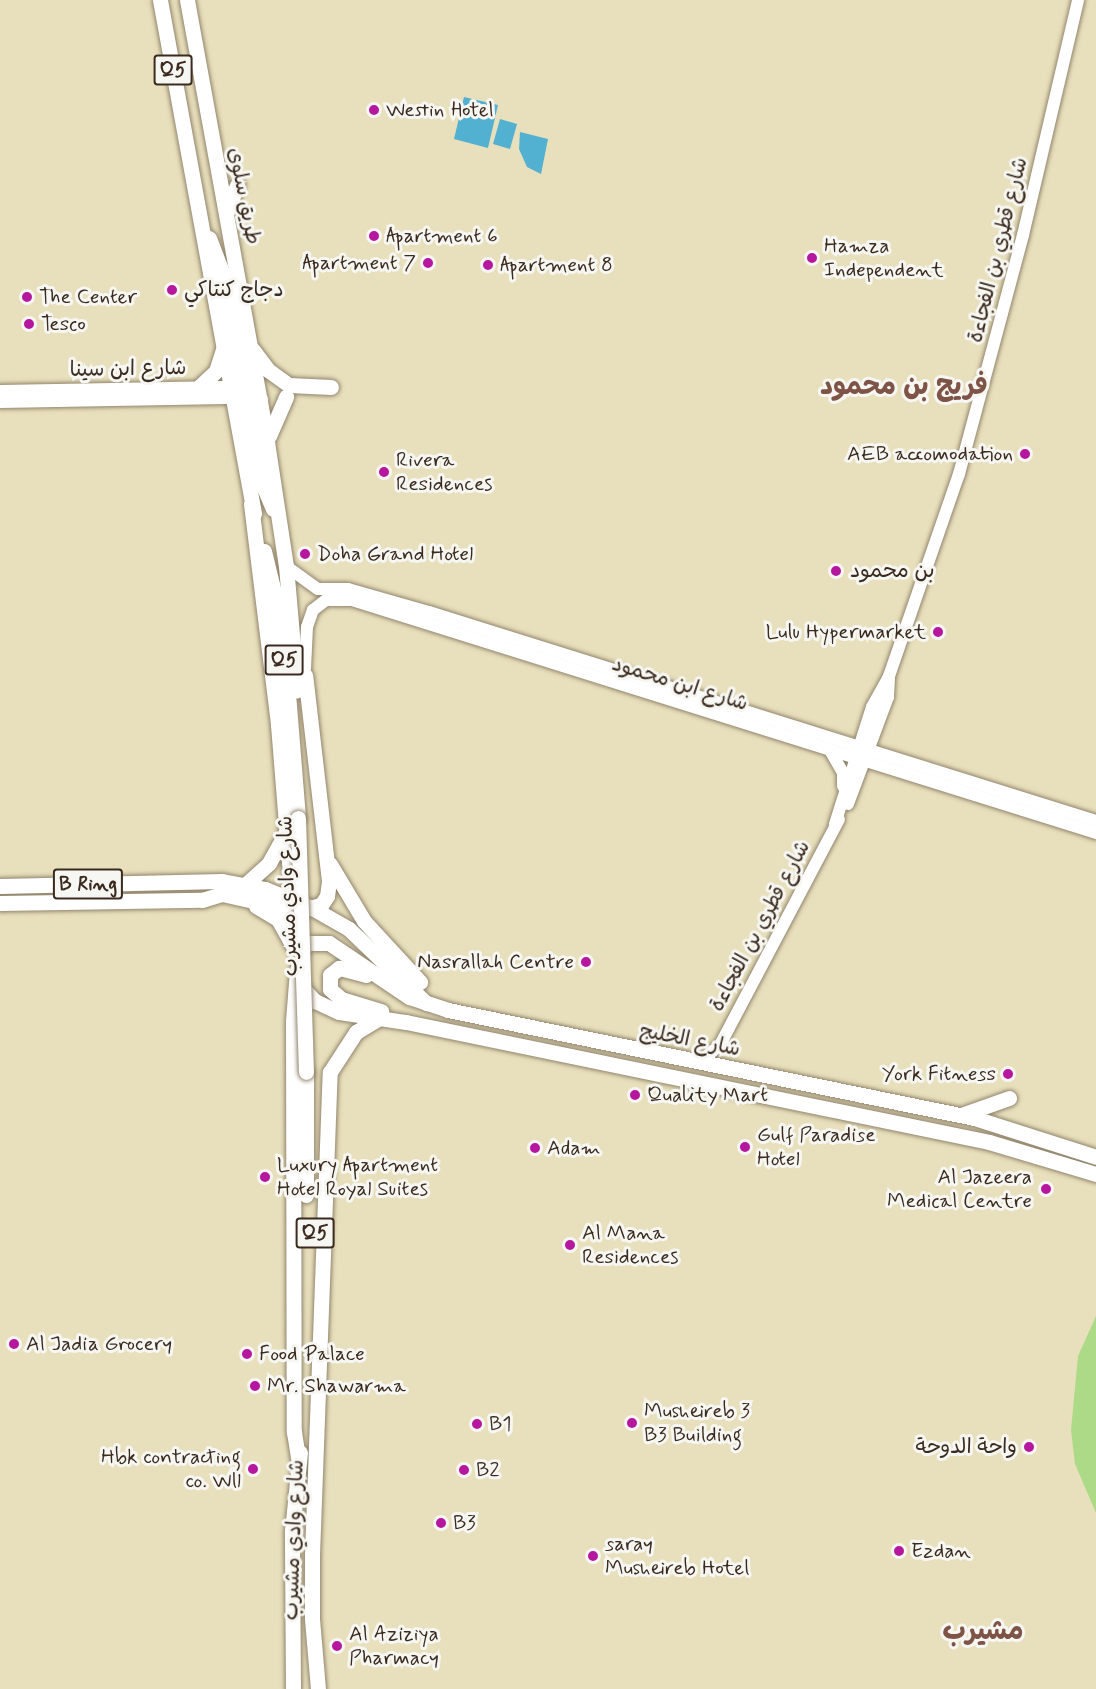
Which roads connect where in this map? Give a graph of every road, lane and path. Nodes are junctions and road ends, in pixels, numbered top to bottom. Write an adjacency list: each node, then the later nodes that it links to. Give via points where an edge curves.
1 (160, 0): 6 (main road, Q5)
2 (188, 0): 5 (main road, طريق سلوى / Q5)
3 (1078, 0): 19 (street, شارع قطري بن الفجاءة, via 980,404 889,676 878,693)
4 (237, 185): 5 (main road)
5 (226, 214): 8 (main road, طريق سلوى / Q5)
6 (201, 226): 7 (main road, Q5); 12 (main road, via 222,268)
7 (225, 343): 9 (main road, via 216,371); 12 (main road, Q5)
8 (251, 348): 10 (main road, via 268,370 289,385); 12 (main road, طريق سلوى / Q5)
9 (199, 387): 11 (street, شارع ابن سينا); 12 (street, شارع ابن سينا)
10 (331, 387)
11 (0, 391)
12 (245, 393): 14 (street, شارع ابن سينا); 15 (main road, شارع وادي مشيرب / Q5); 16 (main road, via 262,483); 24 (main road, شارع وادي مشيرب / Q5, via 251,504 275,596)
13 (286, 397): 15 (main road, via 273,420)
14 (0, 402)
15 (267, 442): 16 (main road, شارع وادي مشيرب / Q5)
16 (279, 522): 17 (main road, شارع وادي مشيرب / Q5)
17 (286, 566): 18 (main road, via 295,600); 19 (street, شارع ابن محمود, via 312,587 352,590); 24 (main road, شارع وادي مشيرب / Q5)
18 (304, 669): 20 (street, شارع ابن محمود, via 310,614 326,600 346,599); 27 (main road)
19 (866, 747): 21 (street, شارع قطري بن الفجاءة); 23 (street, شارع ابن محمود)
20 (831, 752): 21 (street, شارع ابن محمود); 22 (street, via 843,773)
21 (861, 760): 22 (street, شارع قطري بن الفجاءة); 25 (street, شارع قطري بن الفجاءة); 26 (street, شارع ابن محمود)
22 (840, 805): 25 (street, شارع قطري بن الفجاءة)
23 (1096, 821)
24 (298, 822): 28 (main road, via 273,858); 31 (main road, شارع وادي مشيرب); 44 (main road, شارع وادي مشيرب / Q5, bridge)
25 (835, 824): 41 (street, شارع قطري بن الفجاءة)
26 (1096, 833)
27 (326, 855): 33 (main road, via 328,892); 38 (main road, via 364,921)
28 (246, 884): 29 (main road, B Ring, via 176,881); 31 (main road, B Ring)
29 (0, 886)
30 (202, 900): 31 (main road, B Ring, via 222,894); 32 (main road, B Ring); 34 (main road, via 242,902 269,912 286,930)
31 (284, 902): 33 (main road, B Ring); 34 (main road, شارع وادي مشيرب)
32 (0, 903)
33 (314, 909): 37 (main road, B Ring, via 356,935)
34 (297, 957): 35 (main road, شارع وادي مشيرب); 36 (main road, شارع الخليج, via 307,942 329,943)
35 (296, 981): 39 (main road, شارع الخليج, via 328,1009); 49 (main road, شارع وادي مشيرب, via 294,1432)
36 (398, 991): 37 (main road, شارع الخليج); 40 (main road, via 347,967 334,970 329,980 331,991 341,999)
37 (426, 1003): 38 (main road, شارع الخليج)
38 (448, 1010): 42 (main road, شارع الخليج)
39 (381, 1018): 40 (main road, شارع الخليج); 44 (main road, via 356,1032)
40 (406, 1022): 48 (main road, شارع الخليج, via 989,1142)
41 (720, 1045): 42 (street, شارع قطري بن الفجاءة); 43 (street, شارع قطري بن الفجاءة)
42 (698, 1063): 43 (main road, شارع الخليج)
43 (727, 1069): 46 (main road, شارع الخليج)
44 (317, 1072): 49 (main road, شارع وادي مشيرب / Q5, via 306,1151 303,1429); 53 (main road, شارع وادي مشيرب / Q5, via 314,1322 320,1393 312,1619)
45 (1009, 1098): 46 (main road)
46 (959, 1115): 47 (main road, شارع الخليج)
47 (1096, 1157)
48 (1096, 1174)
49 (299, 1462): 50 (main road, شارع وادي مشيرب / Q5, via 292,1531)
50 (291, 1656): 51 (main road, شارع وادي مشيرب / Q5); 52 (main road)
51 (293, 1689)
52 (303, 1689)
53 (318, 1689)

